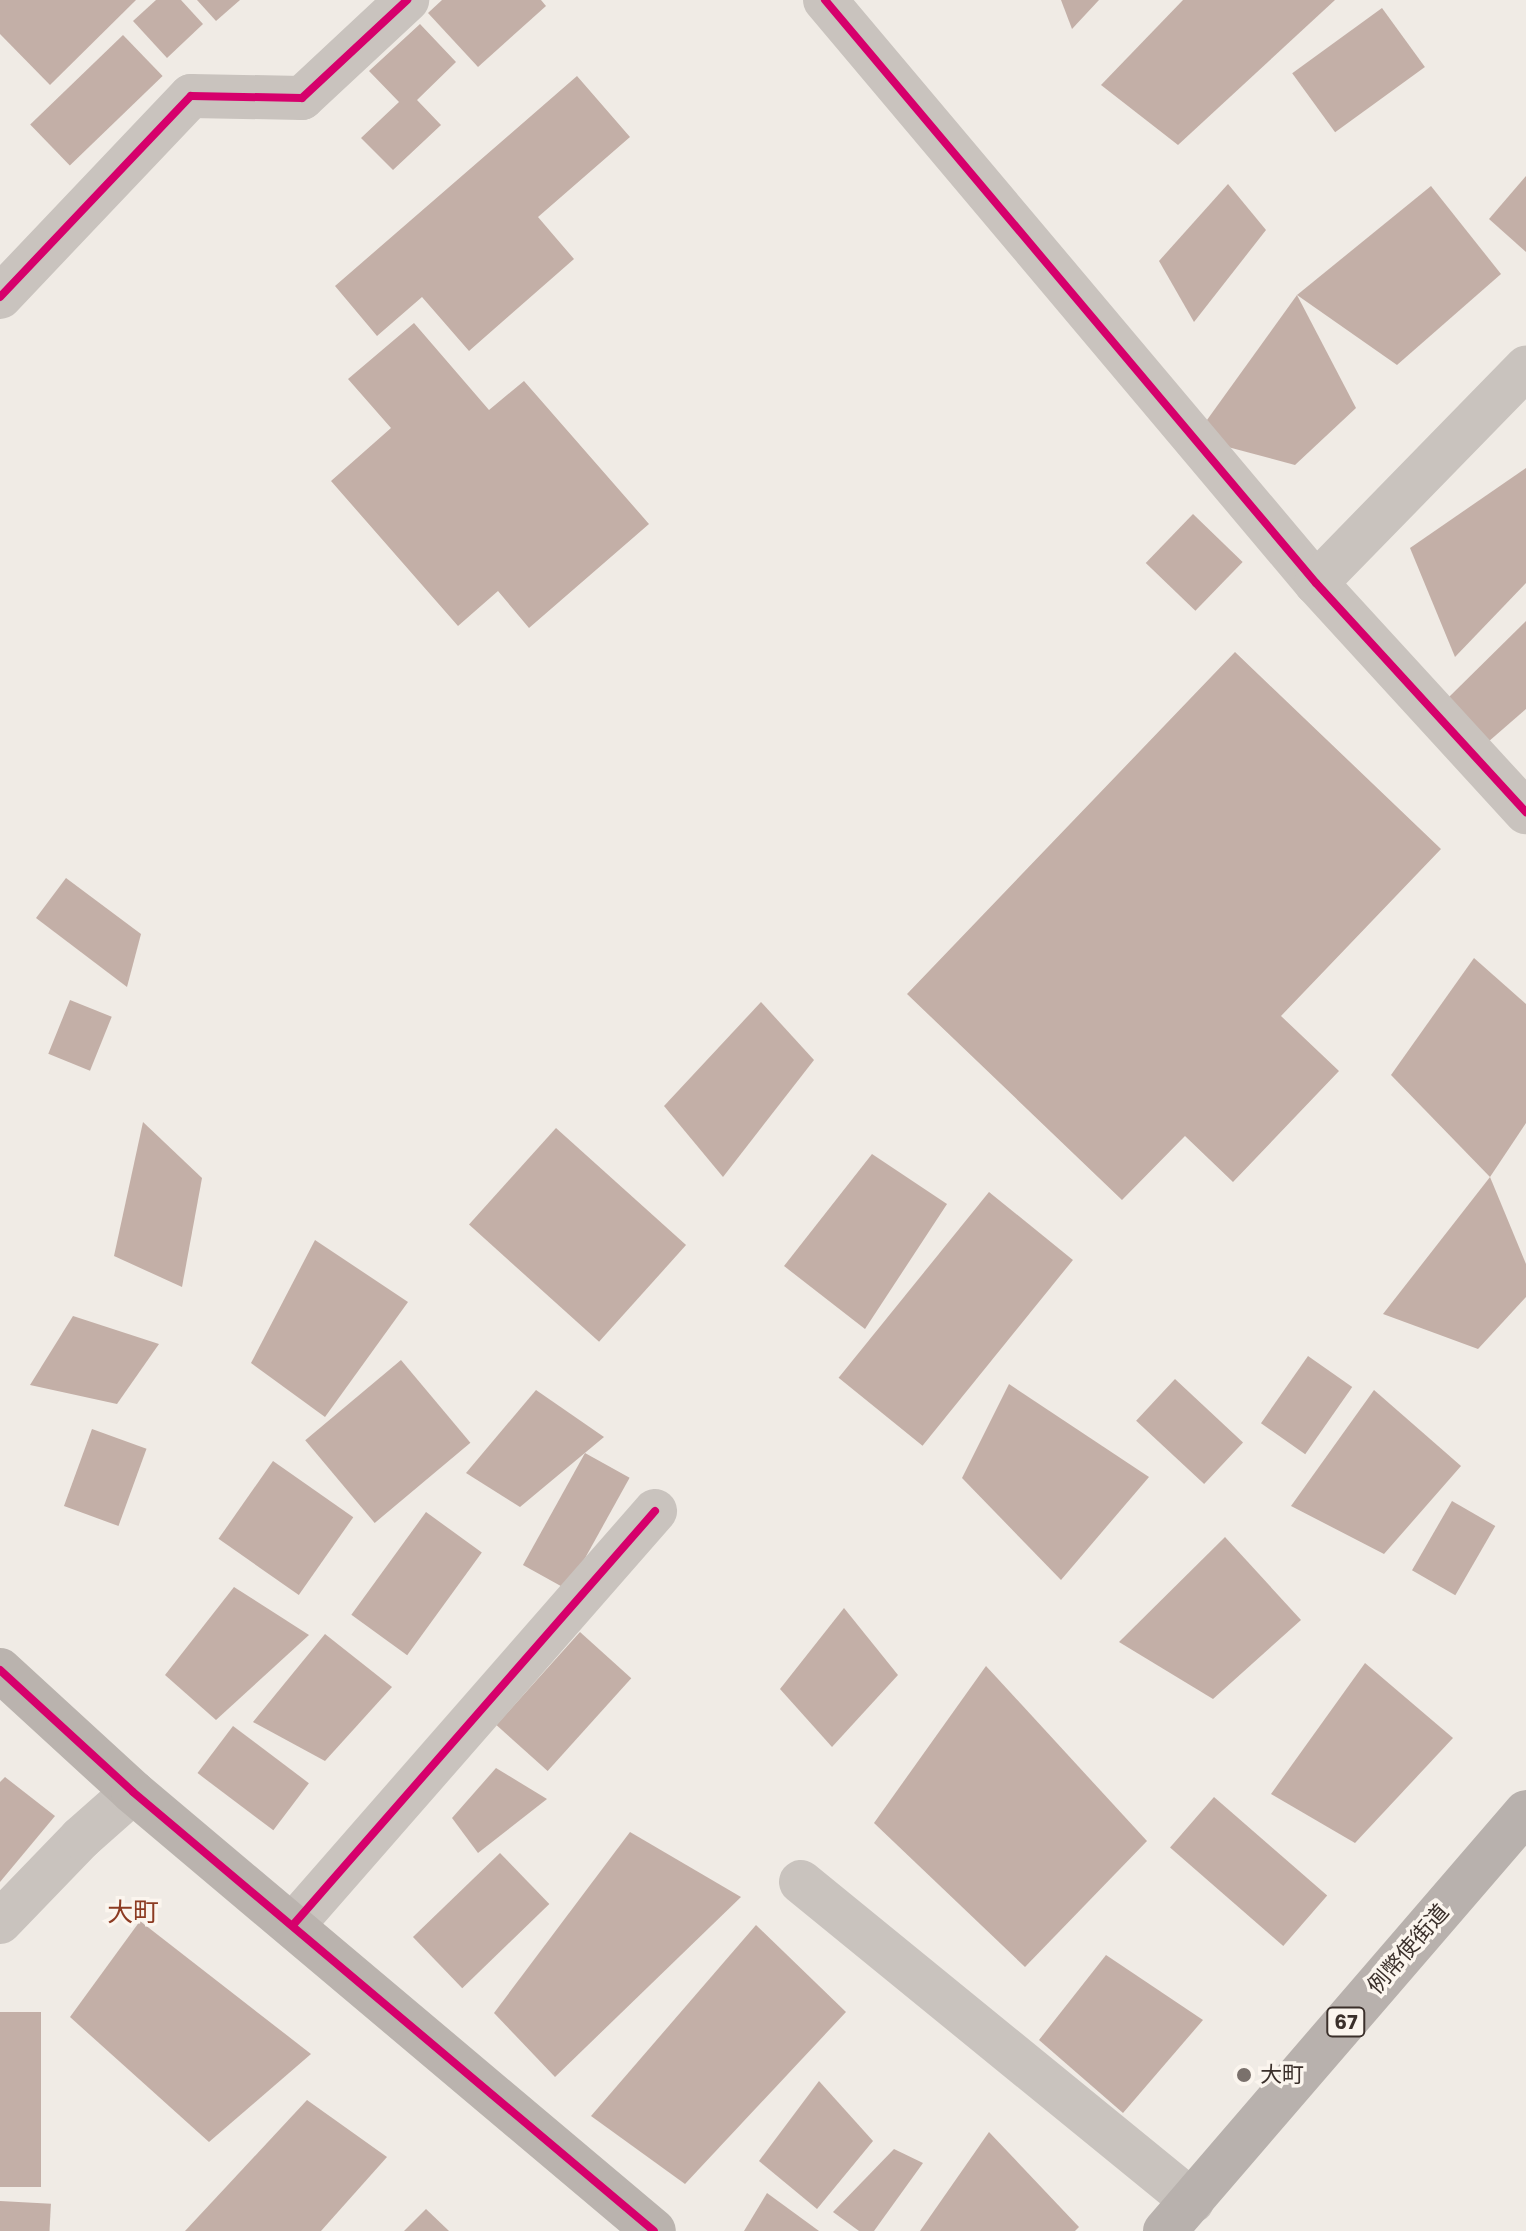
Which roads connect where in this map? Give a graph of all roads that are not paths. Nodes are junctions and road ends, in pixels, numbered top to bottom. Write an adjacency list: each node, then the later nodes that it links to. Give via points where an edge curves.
1 (407, 0): 3 (street, via 302,98 191,96)
2 (836, 4): 5 (street)
3 (0, 297)
4 (1526, 368): 5 (street)
5 (1316, 583): 6 (street)
6 (1526, 812)
7 (655, 1511): 13 (street)
8 (0, 1670): 9 (street)
9 (133, 1792): 12 (street); 13 (street)
10 (1526, 1812): 14 (main road, 例幣使街道 / 67)
11 (801, 1882): 14 (street)
12 (0, 1922)
13 (293, 1925): 15 (street)
14 (1179, 2216)
15 (654, 2231)

